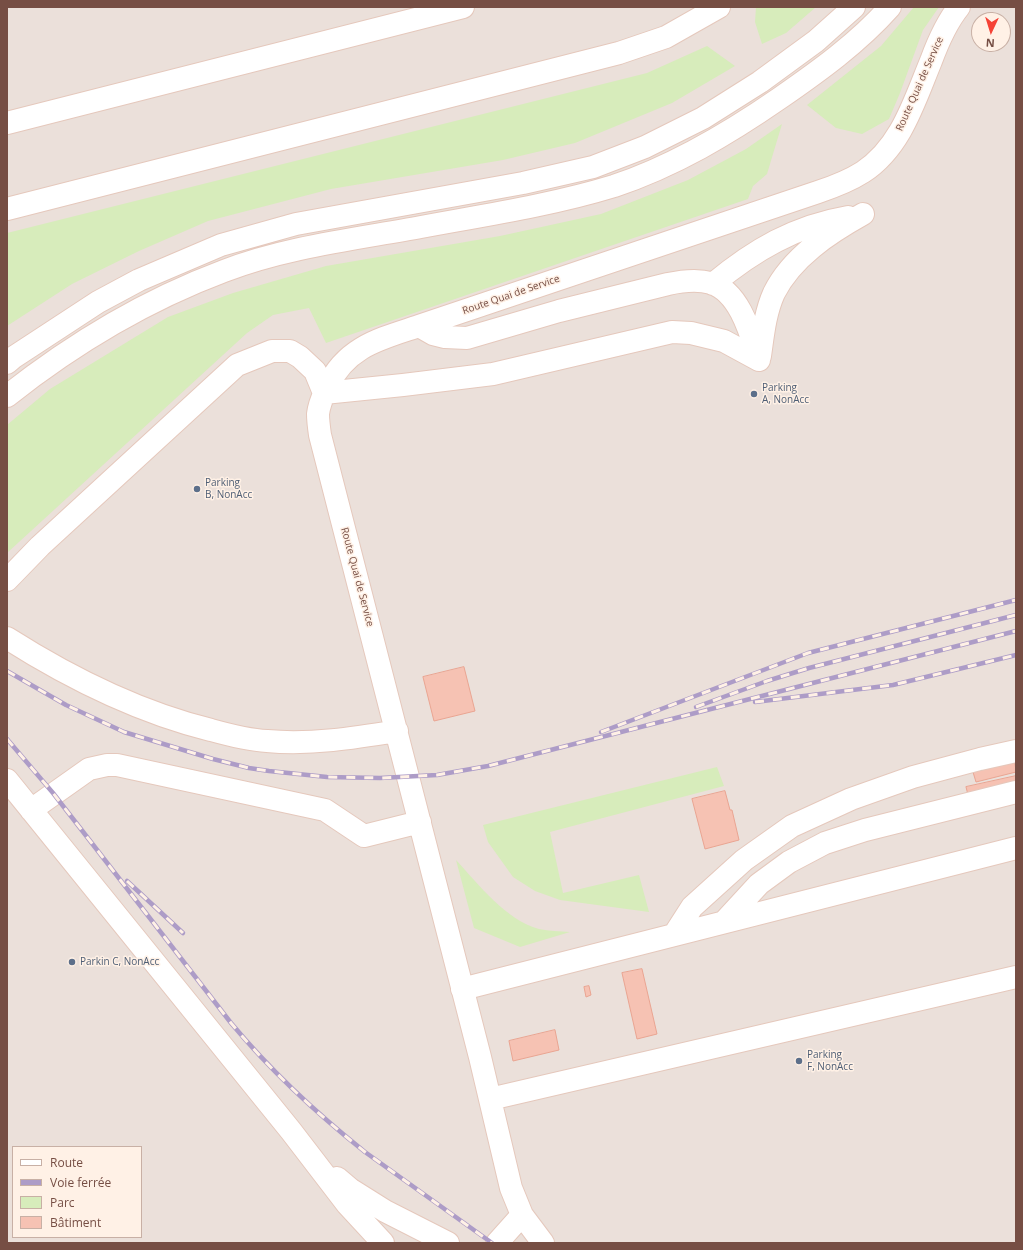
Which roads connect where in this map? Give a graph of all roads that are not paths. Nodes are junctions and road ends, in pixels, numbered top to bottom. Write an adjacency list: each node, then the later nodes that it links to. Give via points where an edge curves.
1 (463, 7): 7 (lane)
2 (719, 7): 8 (lane, via 666,37 619,53)
3 (837, 7): 11 (lane, via 799,40 735,84 672,120 612,147 527,170 270,218 218,234 169,252 122,274 66,307)
4 (854, 7): 13 (lane, via 816,41 760,82 702,118 645,147 593,167 523,183 296,224 221,245 139,280 98,302)
5 (890, 7): 15 (lane, via 867,31 813,76 716,139 647,174 576,197 291,251 225,270 151,302 102,329 46,366)
6 (959, 7): 10 (lane, Route Quai de Service, via 942,35 904,126 876,162 863,172 839,185)
7 (7, 123)
8 (7, 208)
9 (713, 284): 10 (lane, via 704,281 668,284 467,338 445,337); 12 (lane, via 726,292 737,305); 12 (lane, via 751,255 775,241 817,223 863,214 813,247 783,278 769,307)
10 (419, 326): 14 (lane, Route Quai de Service, via 365,345 337,370)
11 (7, 348)
12 (760, 360): 14 (lane, via 724,341 691,333 672,332 493,374)
13 (7, 363)
14 (324, 393): 16 (lane, via 315,371 290,351 272,351 237,365 40,546); 18 (lane, Route Quai de Service, via 318,415 320,435)
15 (7, 396)
16 (7, 580)
17 (7, 638): 18 (lane, via 127,702 188,725 232,736 267,741 305,742 339,740)
18 (397, 731): 23 (lane, Route Quai de Service)
19 (1016, 751): 26 (lane, via 913,777 851,799 792,826 744,860 692,907)
20 (7, 780): 22 (lane)
21 (1016, 792): 25 (lane, via 865,830 825,843 789,862 759,884)
22 (31, 810): 23 (lane, via 89,769 117,765 325,810 364,836); 30 (lane)
23 (420, 822): 28 (lane, Route Quai de Service)
24 (1016, 848): 25 (lane)
25 (724, 922): 26 (lane)
26 (674, 934): 28 (lane)
27 (1016, 977): 29 (lane)
28 (462, 989): 29 (lane, Route Quai de Service)
29 (490, 1099): 31 (lane, Route Quai de Service, via 511,1188)
30 (301, 1144): 32 (lane, via 346,1204); 33 (lane, via 350,1189 392,1215)
31 (522, 1215): 34 (lane); 35 (lane, Route Quai de Service)
32 (383, 1243)
33 (448, 1243)
34 (497, 1243)
35 (543, 1243)

